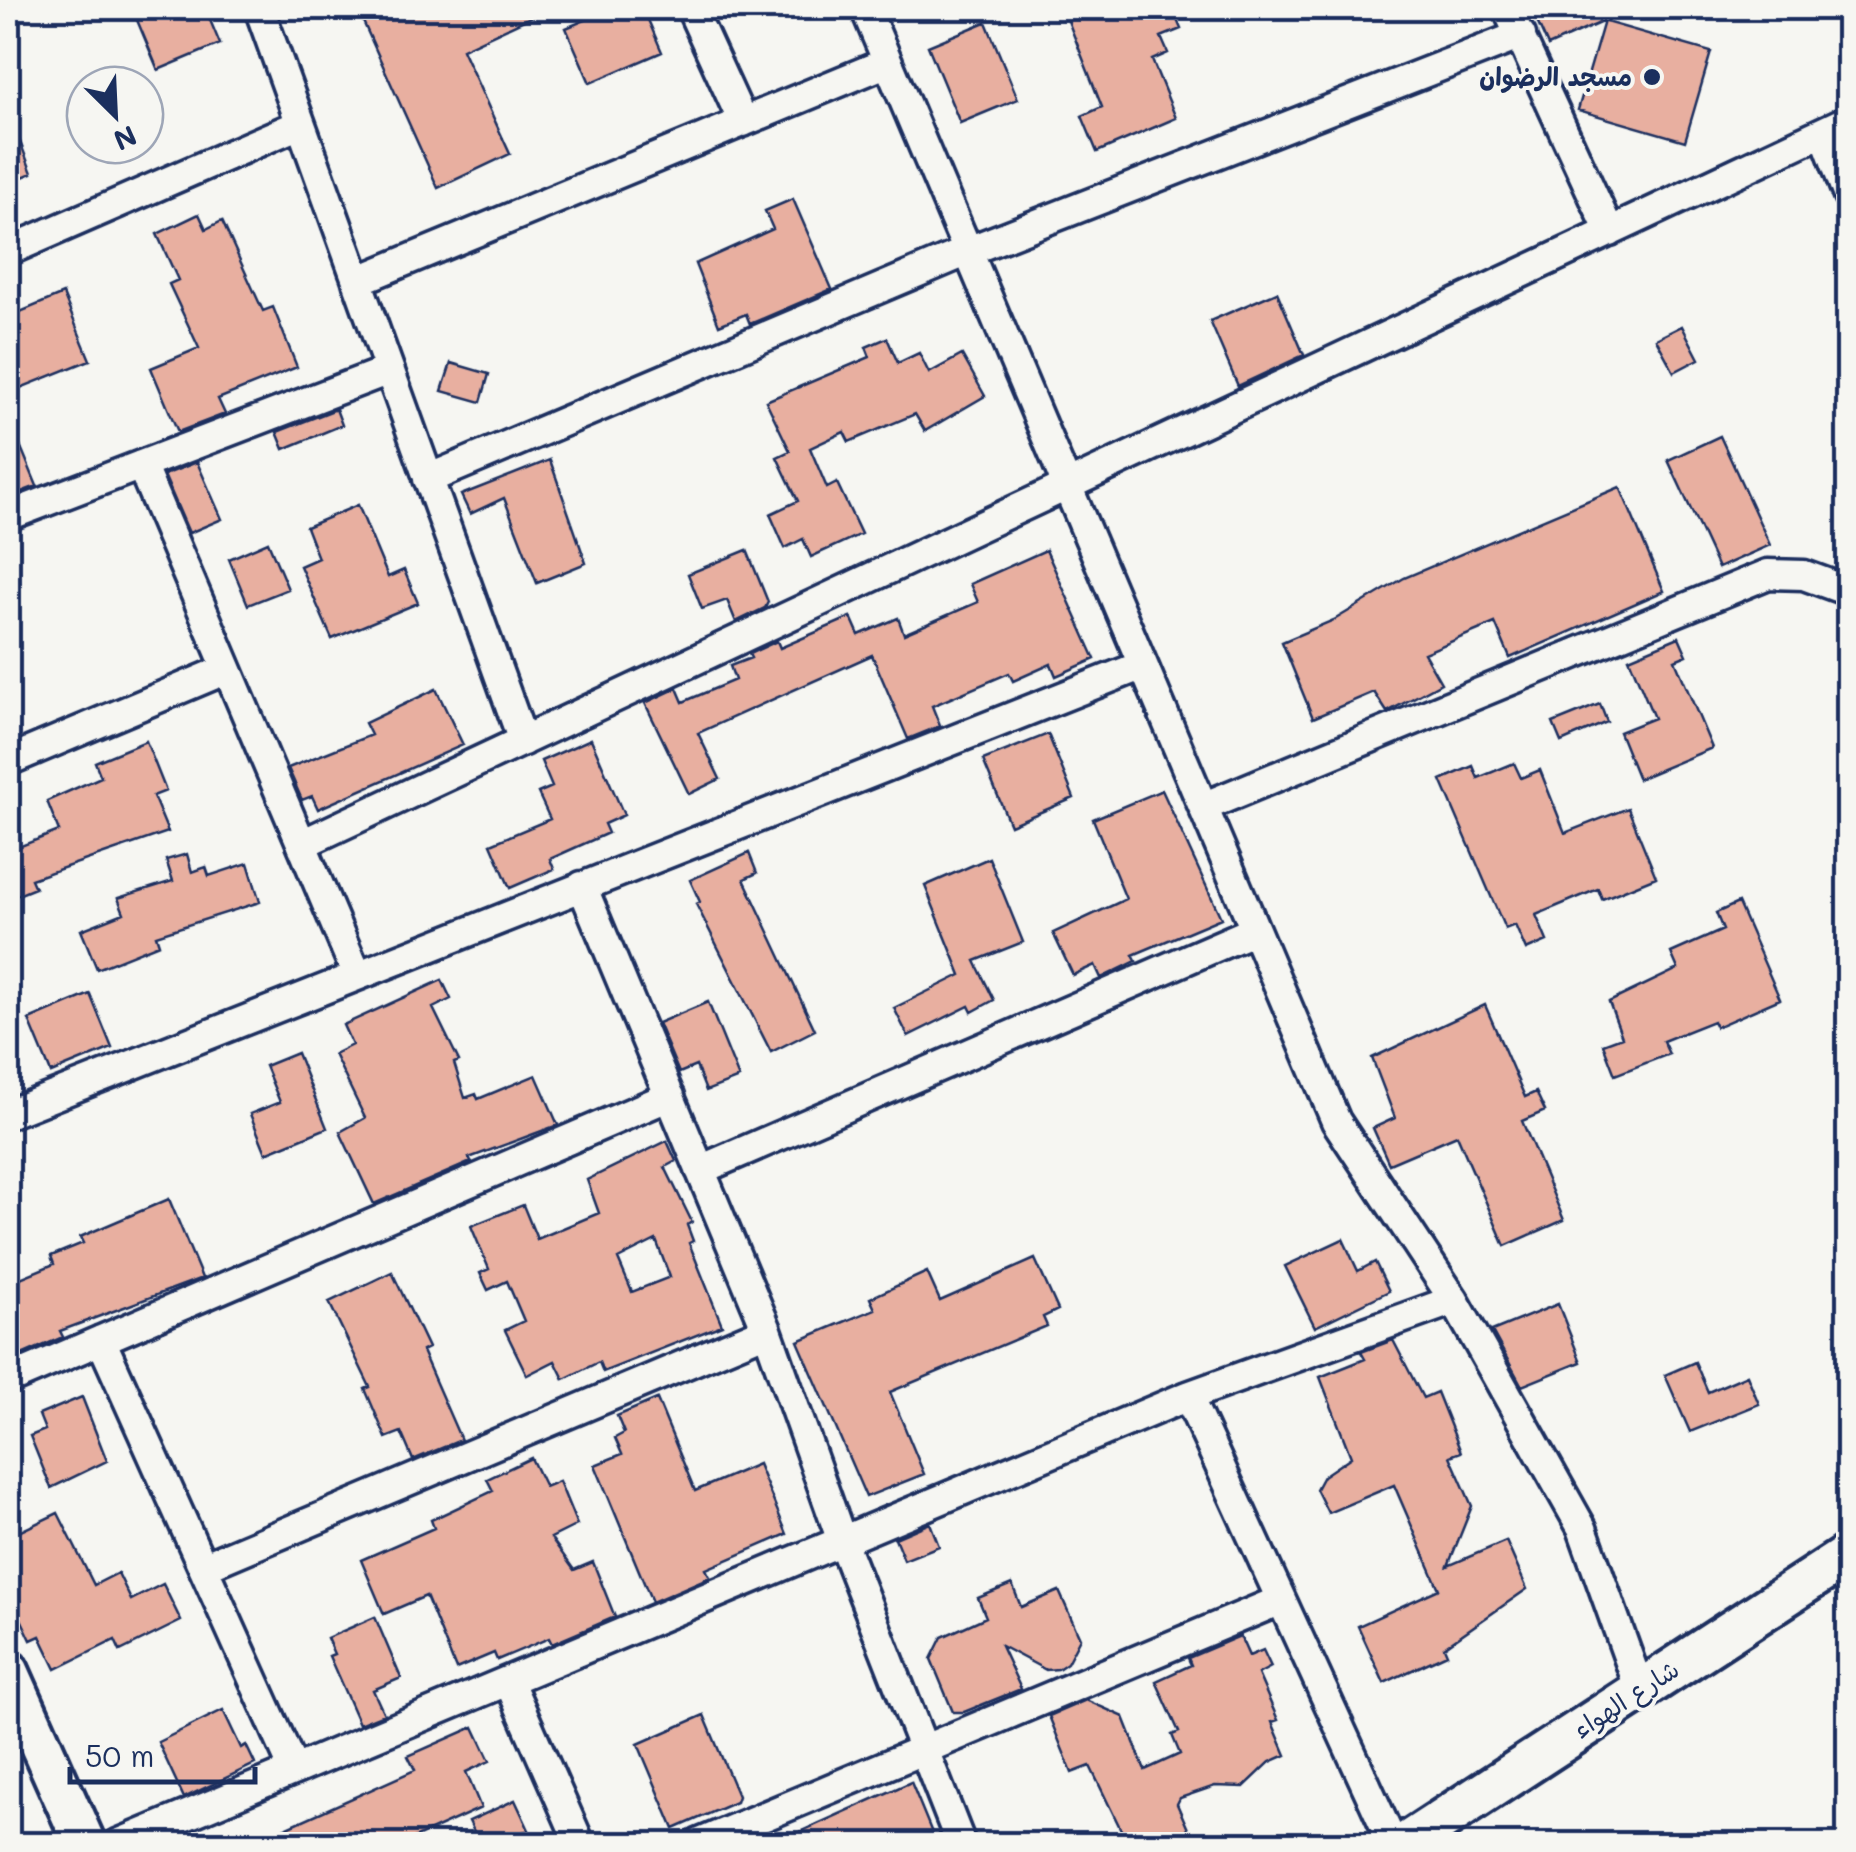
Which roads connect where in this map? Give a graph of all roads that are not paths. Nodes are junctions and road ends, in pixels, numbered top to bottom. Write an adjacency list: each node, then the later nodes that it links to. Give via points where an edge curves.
1 (259, 8): 8 (street)
2 (691, 8): 7 (street)
3 (865, 8): 6 (street)
4 (1508, 8): 5 (street)
5 (1520, 36): 11 (street); 13 (street)
6 (888, 62): 7 (street); 13 (street)
7 (744, 122): 14 (street)
8 (300, 124): 12 (street); 14 (street)
9 (1836, 126): 10 (street); 11 (street)
10 (1848, 196)
11 (1610, 232): 18 (street)
12 (8, 251)
13 (968, 251): 17 (street); 18 (street)
14 (357, 282): 15 (street)
15 (389, 370): 16 (street); 17 (street)
16 (140, 465): 19 (street); 22 (street)
17 (428, 479): 23 (street)
18 (1067, 486): 21 (street); 23 (street)
19 (8, 516)
20 (1848, 592): 25 (street, via 1804,575 1768,574)
21 (1143, 665): 25 (street); 27 (street)
22 (228, 669): 24 (street); 26 (street)
23 (523, 741): 26 (street)
24 (8, 761)
25 (1203, 807): 28 (street)
26 (302, 844): 29 (street)
27 (582, 886): 29 (street); 30 (street)
28 (1255, 930): 32 (street); 33 (street, via 1336,1121)
29 (357, 975): 31 (street)
30 (670, 1096): 32 (street); 35 (street)
31 (8, 1114)
32 (700, 1170): 34 (street)
33 (1454, 1300): 37 (street); 44 (street, via 1582,1528)
34 (767, 1330): 38 (street); 40 (street)
35 (100, 1340): 36 (street); 40 (street)
36 (8, 1380)
37 (1188, 1396): 38 (street); 41 (street)
38 (842, 1541): 43 (street); 45 (street)
39 (1848, 1555): 44 (street, شارع الهواء)
40 (203, 1567): 46 (street)
41 (1281, 1600): 45 (street); 53 (street)
42 (8, 1671): 48 (street)
43 (509, 1682): 46 (street); 50 (street)
44 (1640, 1690): 54 (street, شارع الهواء)
45 (924, 1748): 47 (street); 52 (street)
46 (294, 1770): 49 (street)
47 (738, 1836): 51 (street)
48 (85, 1844)
49 (118, 1844)
50 (580, 1844)
51 (698, 1844)
52 (961, 1844)
53 (1393, 1844)
54 (1405, 1844)

